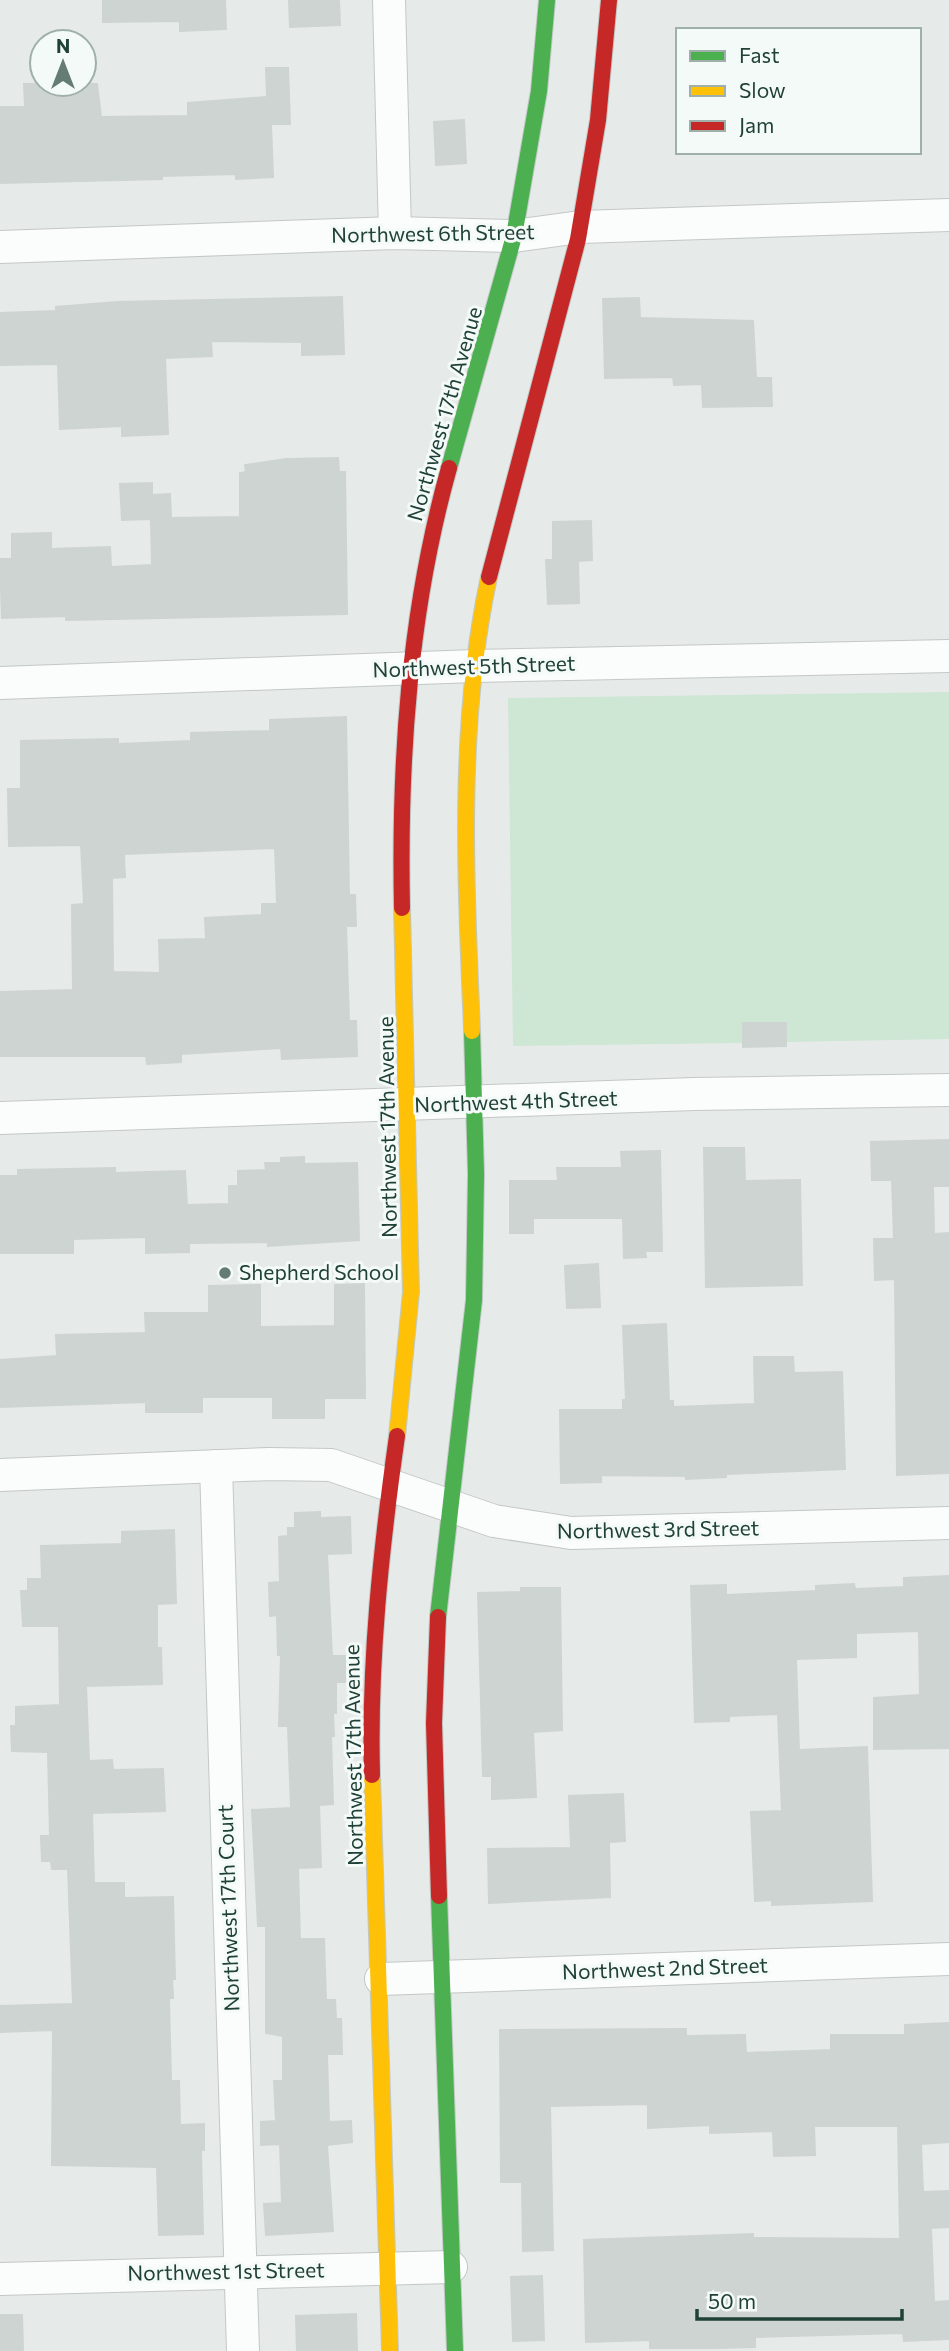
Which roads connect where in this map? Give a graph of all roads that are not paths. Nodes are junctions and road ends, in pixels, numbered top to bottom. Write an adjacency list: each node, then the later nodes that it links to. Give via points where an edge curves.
1 (389, 0): 6 (street)
2 (547, 0): 7 (main road, Northwest 17th Avenue, via 539,91)
3 (609, 0): 5 (main road, via 602,95)
4 (949, 215): 5 (street, Northwest 6th Street)
5 (580, 227): 7 (street, Northwest 6th Street); 10 (main road, via 496,536)
6 (395, 233): 7 (street, Northwest 6th Street); 8 (street, Northwest 6th Street)
7 (514, 236): 11 (main road, Northwest 17th Avenue, via 446,473)
8 (0, 247)
9 (949, 656): 10 (street, Northwest 5th Street)
10 (475, 666): 11 (street, Northwest 5th Street); 14 (main road, via 464,856)
11 (410, 668): 12 (street, Northwest 5th Street); 15 (main road, Northwest 17th Avenue, via 401,846)
12 (0, 683)
13 (949, 1090): 14 (street, Northwest 4th Street, via 722,1093)
14 (473, 1104): 15 (street, Northwest 4th Street); 20 (main road, via 476,1249 466,1399)
15 (409, 1106): 16 (street, Northwest 4th Street); 19 (main road, Northwest 17th Avenue, via 411,1292)
16 (0, 1118)
17 (216, 1466): 18 (street, Northwest 3rd Street); 19 (street, Northwest 3rd Street, via 331,1465); 27 (street, Northwest 17th Court)
18 (0, 1475)
19 (391, 1483): 20 (street, Northwest 3rd Street); 24 (main road, Northwest 17th Avenue, via 380,1553 370,1700)
20 (451, 1508): 21 (street, Northwest 3rd Street, via 510,1525 571,1533); 23 (main road, via 435,1673)
21 (949, 1523)
22 (949, 1959): 23 (street, Northwest 2nd Street)
23 (441, 1976): 24 (street, Northwest 2nd Street); 25 (main road)
24 (381, 1979): 26 (main road, Northwest 17th Avenue)
25 (451, 2267): 26 (street, Northwest 1st Street); 31 (main road)
26 (387, 2269): 27 (street, Northwest 1st Street); 30 (main road, Northwest 17th Avenue)
27 (240, 2271): 28 (street, Northwest 1st Street); 29 (street, Northwest 17th Court)
28 (0, 2279)
29 (243, 2351)
30 (390, 2351)
31 (454, 2351)

